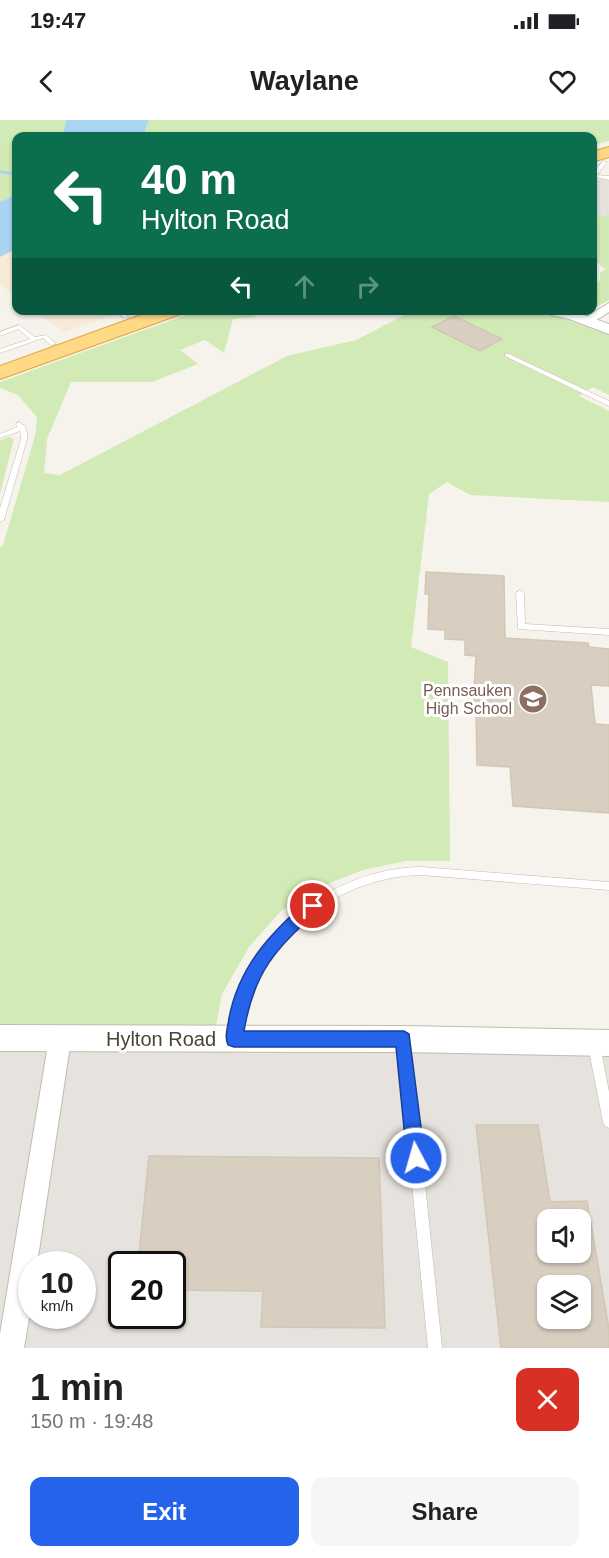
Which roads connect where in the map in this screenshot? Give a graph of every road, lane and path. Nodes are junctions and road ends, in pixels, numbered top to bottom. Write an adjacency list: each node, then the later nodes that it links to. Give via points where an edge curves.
1 (123, 315): 9 (highway)
2 (160, 315): 12 (highway)
3 (565, 315): 5 (street)
4 (596, 315): 5 (street)
5 (586, 321): 6 (street)
6 (609, 329)
7 (2, 334): 8 (lane); 9 (lane, via 20,327)
8 (11, 339)
9 (43, 341): 10 (highway); 10 (lane, via 18,344)
10 (3, 353)
11 (507, 355): 13 (lane)
12 (0, 373)
13 (609, 404)
14 (0, 436): 15 (lane, via 21,425 24,439)
15 (0, 520)
16 (520, 593): 17 (lane, via 521,627)
17 (609, 632)
18 (609, 886): 21 (lane, via 405,872 359,883 313,906 279,936 248,982)
19 (0, 1038): 20 (street, Hylton Road)
20 (60, 1039): 21 (street, Hylton Road); 25 (street)
21 (234, 1039): 22 (street, Hylton Road)
22 (404, 1039): 23 (street, Hylton Road); 26 (lane)
23 (601, 1042): 24 (lane)
24 (609, 1122)
25 (11, 1348)
26 (435, 1348)

